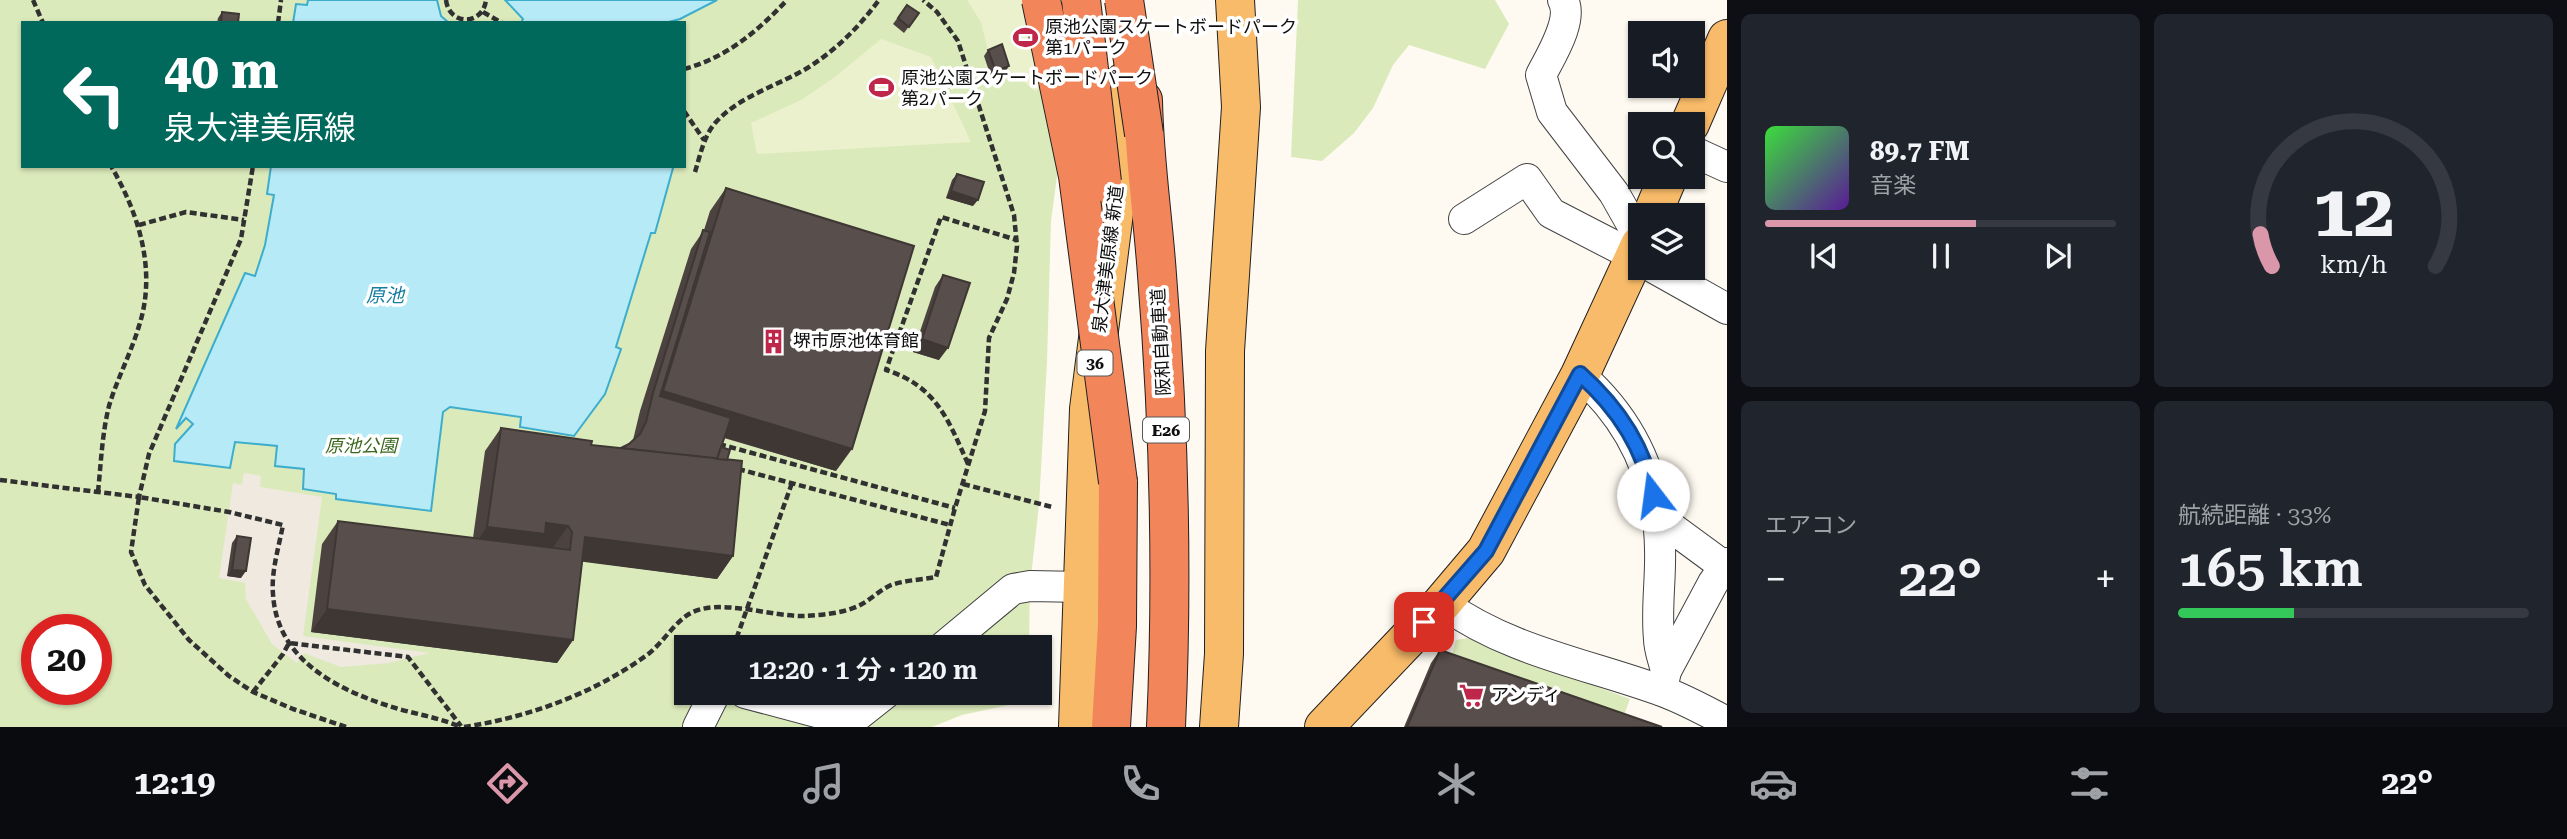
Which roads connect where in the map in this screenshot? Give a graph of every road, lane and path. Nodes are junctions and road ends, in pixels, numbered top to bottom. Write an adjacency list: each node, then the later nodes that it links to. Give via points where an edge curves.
1 (33, 0): 15 (path)
2 (281, 0): 16 (path)
3 (446, 0): 14 (path, via 457,19 470,21)
4 (486, 0): 14 (path)
5 (787, 0): 19 (path, via 763,26 730,50)
6 (879, 0): 23 (path, via 843,42 808,68 733,107 714,124)
7 (923, 0): 33 (path, via 958,41 1014,215)
8 (1041, 0): 43 (highway, bridge, via 1078,176)
9 (1081, 0): 43 (highway, bridge, via 1114,331)
10 (1125, 0): 22 (highway, 阪和自動車道 / E26, bridge); 53 (main road, 泉大津美原線 新道 / 36, via 1124,134 1089,409)
11 (1140, 0): 22 (highway, bridge)
12 (1235, 0): 72 (main road, via 1241,107 1225,351 1224,654)
13 (1563, 0): 31 (street, via 1567,7 1560,37 1541,75 1552,112 1614,193)
14 (483, 12): 17 (path)
15 (42, 21)
16 (278, 21)
17 (499, 21)
18 (1727, 39): 20 (main road)
19 (686, 68)
20 (1695, 112)
21 (686, 114): 23 (path)
22 (1144, 134): 71 (highway, 阪和自動車道 / E26, via 1169,477)
23 (705, 141): 28 (path)
24 (1705, 157): 25 (street)
25 (1727, 167)
26 (112, 168): 32 (path)
27 (253, 168): 30 (path)
28 (695, 172)
29 (1464, 219): 34 (street, via 1527,179 1551,213)
30 (244, 220): 32 (path, via 186,212); 47 (path, via 241,239 149,454)
31 (1628, 223)
32 (139, 225): 46 (path, via 146,292 140,323 110,406)
33 (1017, 240): 40 (path, via 1010,286 989,338 985,411); 40 (path, via 941,216 886,370 906,376 927,391)
34 (1628, 247)
35 (1628, 280): 38 (main road)
36 (1683, 280): 37 (street)
37 (1727, 309)
38 (1580, 374): 50 (street, via 1639,448); 54 (main road, via 1486,551)
39 (715, 443): 49 (path)
40 (968, 464): 45 (path)
41 (735, 468): 44 (path)
42 (0, 480): 46 (path)
43 (1118, 482): 70 (highway)
44 (792, 483): 51 (path); 55 (path)
45 (963, 484): 48 (path); 49 (path)
46 (98, 492): 47 (path)
47 (139, 497): 58 (path, via 283,525 272,592); 60 (path, via 131,552 145,585 206,657)
48 (1052, 507)
49 (954, 508): 51 (path)
50 (1657, 517): 52 (street); 59 (street)
51 (950, 525): 55 (path, via 936,577 890,586 859,605 830,614)
52 (1726, 565): 59 (street)
53 (1083, 587): 57 (street, via 1013,589); 69 (main road, 泉大津美原線 新道 / 36)
54 (1442, 603): 59 (street, via 1507,641); 73 (main road)
55 (746, 611): 56 (path); 67 (path, via 707,607 688,614 650,653 595,686 533,713)
56 (738, 635)
57 (958, 635)
58 (289, 643): 60 (path); 67 (path, via 320,676 359,695); 67 (path, via 408,657)
59 (1664, 681): 64 (street)
60 (253, 692): 66 (path)
61 (709, 705): 68 (street)
62 (784, 705): 65 (street)
63 (871, 705): 65 (street)
64 (1727, 722)
65 (847, 724)
66 (346, 727)
67 (462, 727)
68 (698, 727)
69 (1078, 727)
70 (1111, 727)
71 (1166, 727)
72 (1219, 727)
73 (1324, 727)

